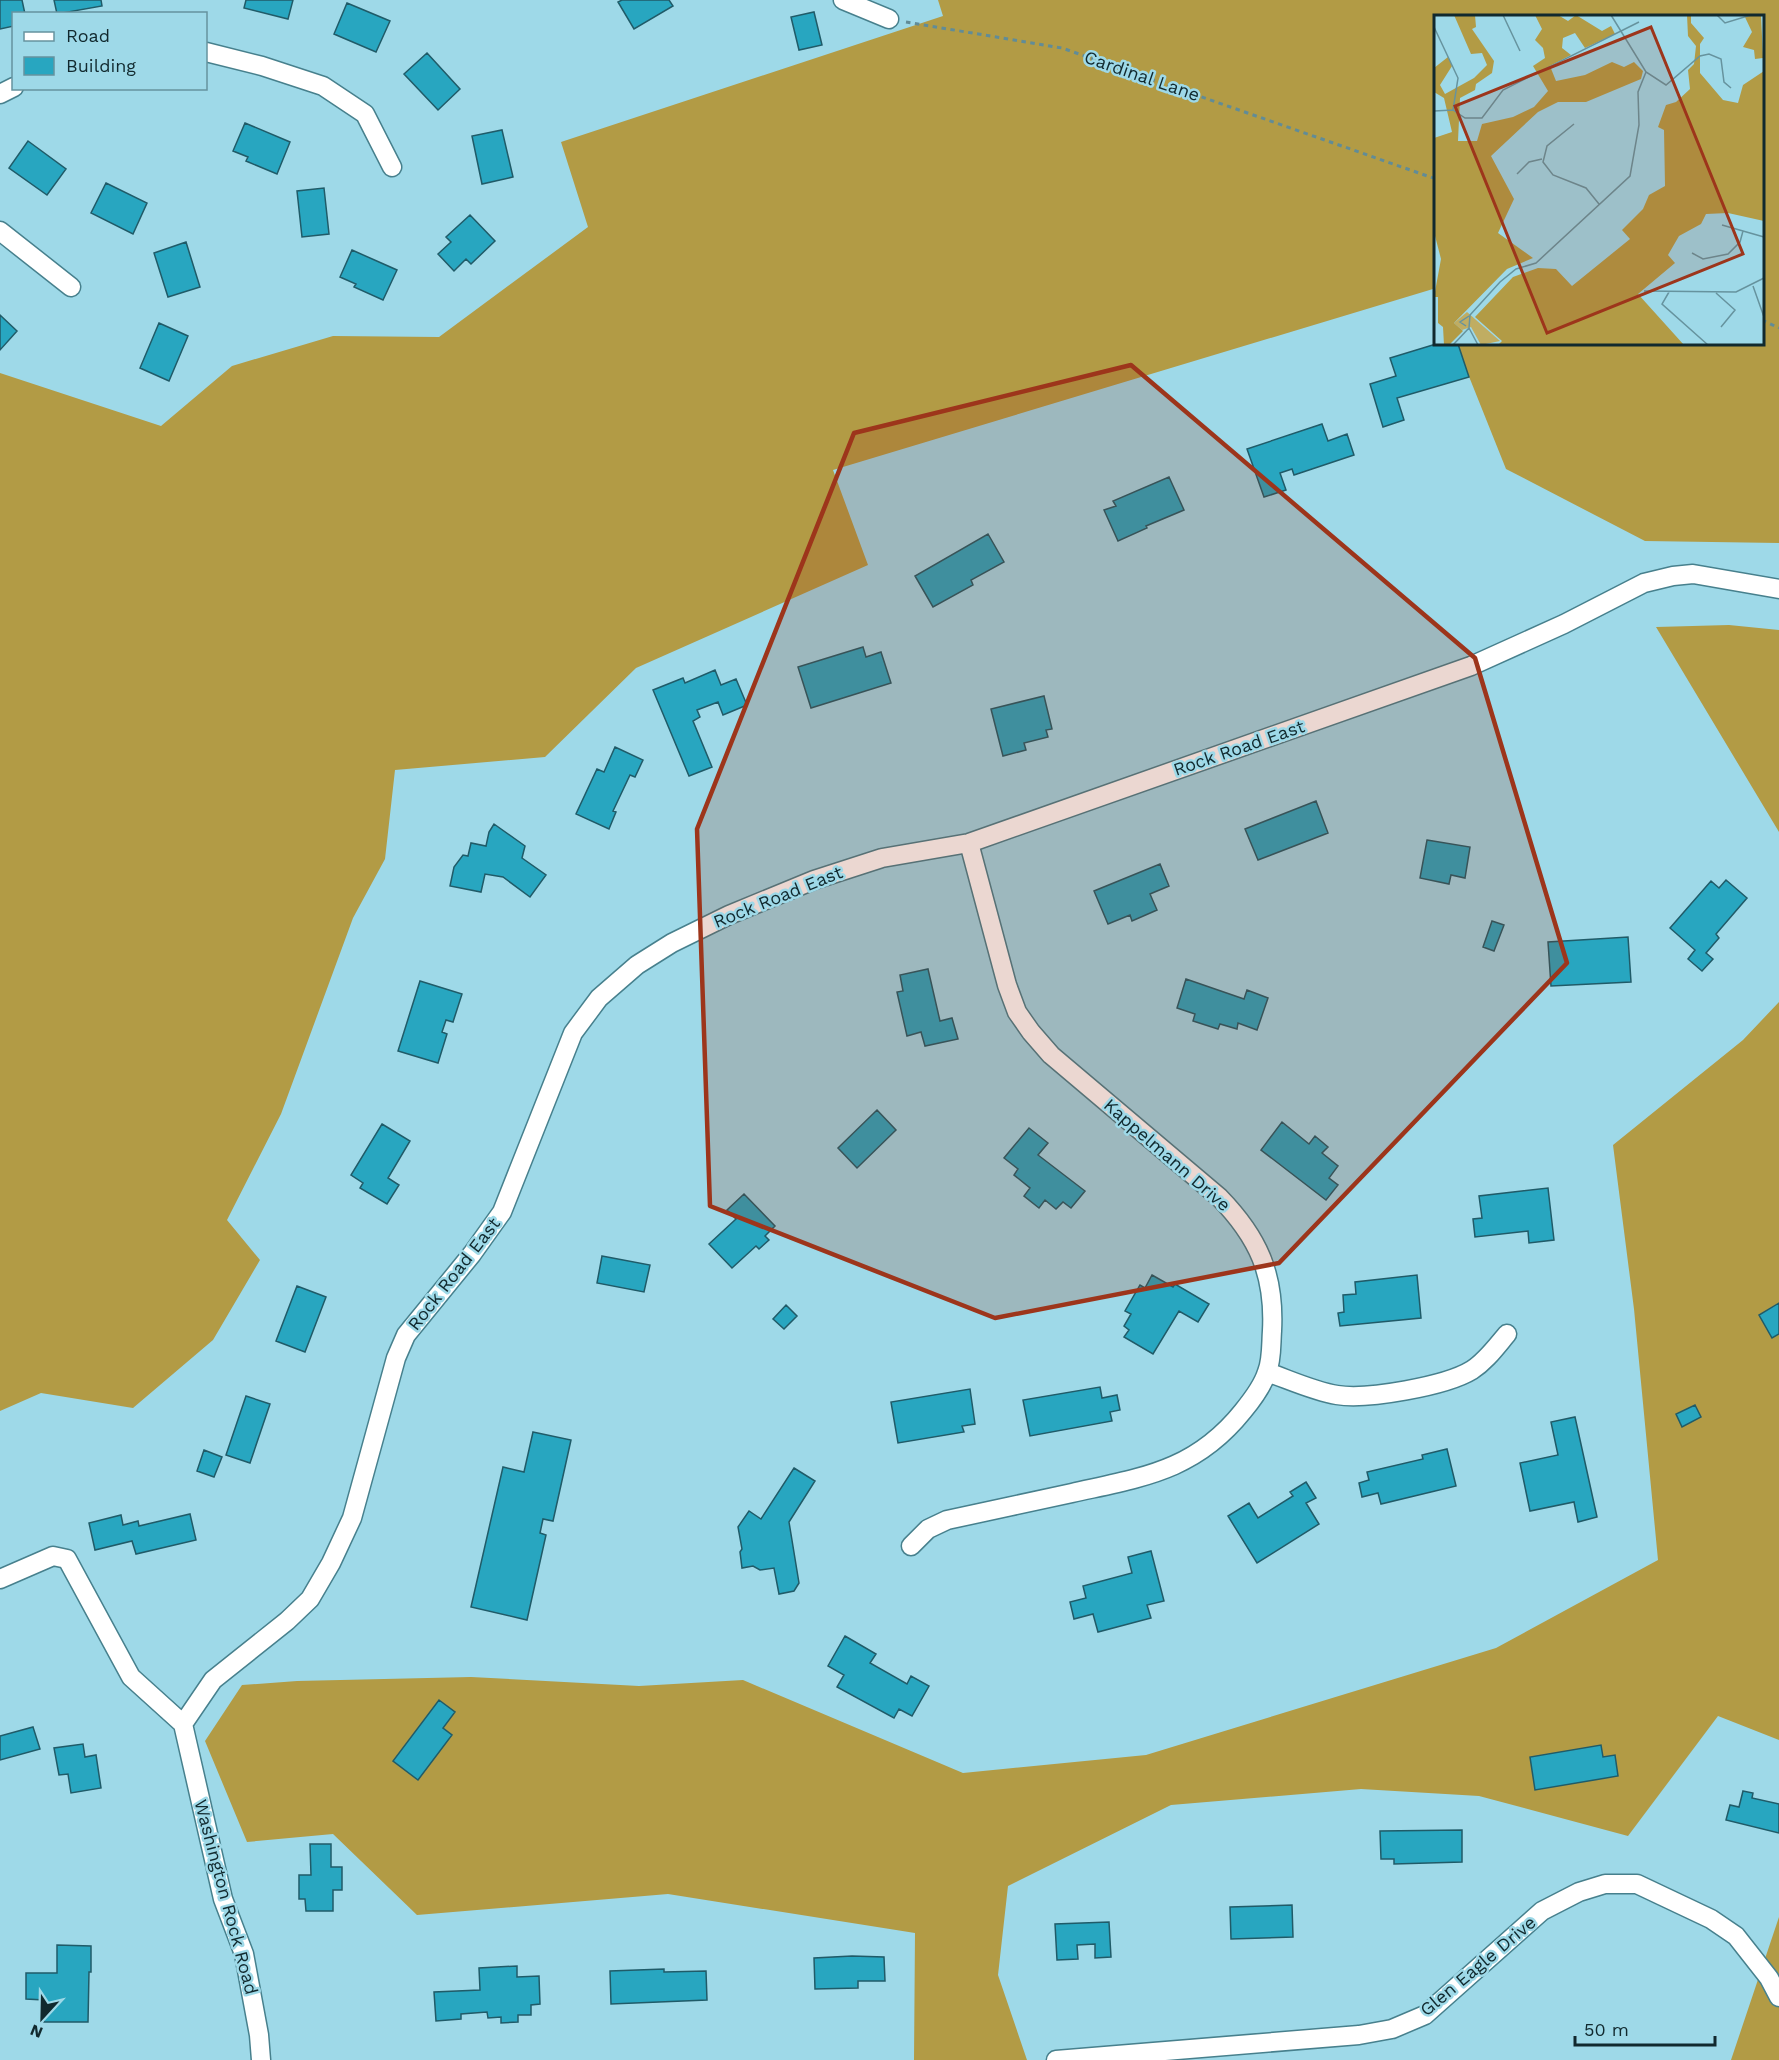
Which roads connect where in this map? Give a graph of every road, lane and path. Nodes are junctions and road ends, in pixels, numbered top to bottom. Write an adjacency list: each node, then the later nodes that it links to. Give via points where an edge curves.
1 (843, 0): 2 (street)
2 (889, 19): 5 (path, Cardinal Lane, via 1062,48)
3 (207, 52): 4 (street, via 323,86 365,114)
4 (392, 166)
5 (1434, 178)
6 (0, 231): 7 (street)
7 (71, 287)
8 (1764, 321): 9 (path)
9 (1779, 328)
10 (1779, 589): 11 (street, Rock Road East, via 1693,574 1644,583 1471,666)
11 (969, 843): 13 (street, Kappelmann Drive, via 1007,985 1017,1012 1031,1032 1051,1055 1219,1197 1251,1235 1270,1293); 16 (street, Rock Road East, via 882,858 814,880 729,915 637,965 599,998 573,1033 502,1212 406,1335 396,1358 352,1518 331,1563 310,1599 213,1680)
12 (1507, 1334): 13 (street, via 1472,1370 1455,1378 1381,1395 1338,1395)
13 (1268, 1372): 14 (street, Kappelmann Drive, via 1230,1427 1211,1445 1185,1460 1139,1478 947,1520 928,1529)
14 (911, 1546)
15 (0, 1579): 16 (street, via 53,1556 67,1559 131,1677)
16 (183, 1724): 18 (street, Washington Rock Road, via 223,1899 244,1954)
17 (1779, 1997): 19 (street, Glen Eagle Drive, via 1736,1936 1711,1919 1637,1884 1605,1884 1542,1911 1425,2015 1392,2029)
18 (261, 2060)
19 (1056, 2060)

